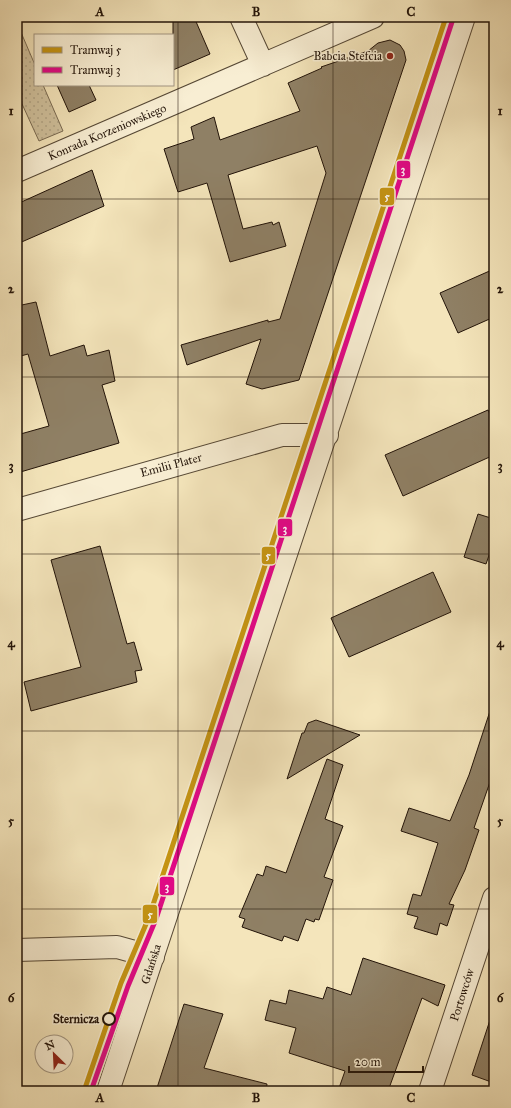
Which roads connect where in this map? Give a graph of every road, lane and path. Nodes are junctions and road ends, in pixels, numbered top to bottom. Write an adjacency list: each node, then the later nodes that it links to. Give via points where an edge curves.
1 (241, 17): 4 (street)
2 (373, 17): 4 (street, Konrada Korzeniowskiego)
3 (464, 17): 6 (street, Gdańska)
4 (263, 65): 5 (street, Konrada Korzeniowskiego)
5 (17, 171)
6 (327, 435): 7 (street, Emilii Plater, via 282,435); 10 (street, Gdańska)
7 (17, 510)
8 (494, 898): 12 (street, Portowców)
9 (17, 950): 10 (street, via 117,947)
10 (153, 957): 11 (street, Gdańska)
11 (108, 1091)
12 (430, 1091)

